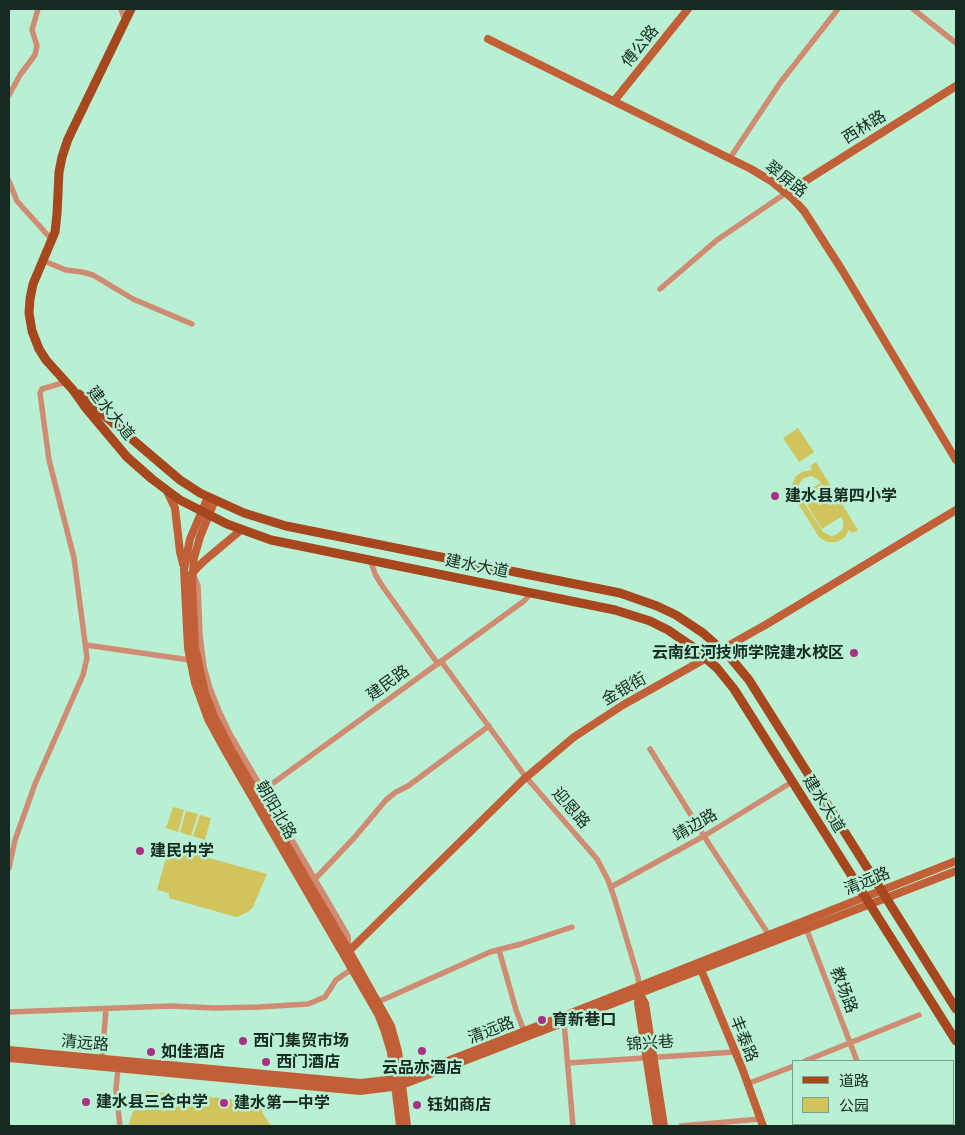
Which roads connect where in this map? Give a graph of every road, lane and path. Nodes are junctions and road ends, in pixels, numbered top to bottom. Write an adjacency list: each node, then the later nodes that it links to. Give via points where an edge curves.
1 (38, 9): 11 (street, via 32,30 37,50)
2 (121, 9): 7 (street)
3 (131, 9): 7 (main road)
4 (688, 9): 12 (main road, 傅公路)
5 (838, 9): 13 (street, via 784,77)
6 (913, 9): 9 (street)
7 (125, 20): 16 (main road, via 64,148)
8 (488, 39): 12 (main road, 翠屏路)
9 (956, 43)
10 (956, 86): 15 (main road, 西林路)
11 (9, 95)
12 (614, 101): 13 (main road, 翠屏路)
13 (730, 158): 15 (main road, 翠屏路)
14 (9, 181): 16 (street, via 16,201)
15 (786, 192): 18 (street, via 717,240); 22 (main road, 翠屏路, via 804,211 842,270)
16 (52, 240): 17 (main road)
17 (44, 261): 19 (street, via 92,275 133,299); 20 (main road, via 31,291 30,319 43,355)
18 (660, 289)
19 (192, 324)
20 (66, 382): 21 (main road); 32 (street, via 42,389 40,393 49,460 74,558)
21 (73, 390): 23 (main road, 建水大道, via 127,457); 24 (main road, 建水大道, via 171,473)
22 (956, 460)
23 (167, 491): 26 (main road, 建水大道); 29 (main road, via 175,508)
24 (212, 498): 26 (main road, 朝阳北路); 33 (main road, 建水大道, via 275,524 620,593 676,616)
25 (956, 510): 33 (main road, 金银街)
26 (205, 514): 27 (main road, 建水大道); 29 (main road, 朝阳北路, via 190,539); 30 (main road, 朝阳北路)
27 (241, 530): 28 (main road, 建水大道, via 271,540); 30 (main road)
28 (370, 560): 31 (main road, 建水大道); 36 (street, 迎恩路, via 381,584)
29 (184, 568): 35 (main road, 朝阳北路)
30 (192, 574): 41 (main road, 朝阳北路, via 194,634 202,681 219,726)
31 (532, 592): 34 (main road, 建水大道, via 640,617 668,630); 36 (street, 建民路)
32 (86, 645): 35 (street); 44 (street, via 83,676 35,784 15,840)
33 (722, 649): 34 (main road, 金银街); 48 (main road, 建水大道, via 748,680)
34 (706, 658): 39 (main road, 金银街, via 606,715 559,748); 40 (main road, 建水大道, via 734,690)
35 (190, 660): 56 (main road, 朝阳北路, via 199,695 213,729)
36 (439, 662): 37 (street, 迎恩路); 41 (street, 建民路)
37 (489, 726): 39 (street, 迎恩路); 46 (street, via 386,800)
38 (650, 749): 42 (street)
39 (526, 777): 47 (street, 迎恩路, via 594,856); 54 (main road, 金银街)
40 (792, 782): 42 (street, 靖边路); 49 (main road, 建水大道)
41 (261, 792): 46 (street); 54 (main road, 朝阳北路)
42 (704, 836): 47 (street, 靖边路); 52 (street)
43 (956, 861): 48 (main road, 清远路)
44 (9, 868)
45 (956, 871): 48 (main road, 清远路)
46 (315, 879): 54 (street, via 348,936)
47 (611, 887): 57 (street, 迎恩路)
48 (883, 894): 49 (main road, 清远路); 60 (main road, 建水大道)
49 (867, 901): 51 (main road, 清远路); 52 (main road, 清远路); 65 (main road, 建水大道)
50 (572, 927): 53 (street)
51 (806, 928): 55 (main road, 清远路); 66 (street, 教场路)
52 (768, 936): 55 (main road, 清远路)
53 (499, 950): 58 (street); 64 (street)
54 (349, 951): 58 (main road, 朝阳北路)
55 (699, 966): 57 (main road, 清远路); 68 (main road, 丰泰路)
56 (352, 969): 59 (street, via 336,980 325,997 308,1004 259,1008 170,1006); 77 (main road, 朝阳北路, via 384,1029)
57 (639, 990): 63 (main road, 清远路); 64 (main road, 清远路); 69 (main road, 迎恩路, via 638,1003)
58 (378, 1002): 77 (main road, 朝阳北路, via 396,1042)
59 (106, 1009): 61 (street); 71 (street)
60 (956, 1009)
61 (9, 1012)
62 (919, 1015): 66 (street)
63 (564, 1022): 74 (street); 77 (main road, 清远路)
64 (524, 1031): 77 (main road, 清远路)
65 (956, 1041)
66 (850, 1044): 72 (street); 73 (street, 教场路)
67 (9, 1050): 71 (main road, 清远路)
68 (735, 1052): 69 (street, 锦兴巷); 78 (main road, 丰泰路)
69 (650, 1057): 74 (street, 锦兴巷); 84 (main road, 迎恩路); 85 (main road, 迎恩路)
70 (9, 1058): 76 (main road, 清远路)
71 (102, 1059): 77 (main road, 清远路, via 361,1083)
72 (808, 1060)
73 (857, 1060)
74 (568, 1063): 83 (street)
75 (792, 1067): 78 (street)
76 (118, 1068): 77 (main road, 清远路, via 360,1091); 80 (street, via 116,1089)
77 (398, 1082): 81 (main road, 朝阳北路); 82 (main road, 朝阳北路)
78 (747, 1084): 79 (main road, 丰泰路)
79 (762, 1123): 86 (street)
80 (120, 1126)
81 (400, 1126)
82 (407, 1126)
83 (573, 1126)
84 (657, 1126)
85 (664, 1126)
86 (681, 1126)

